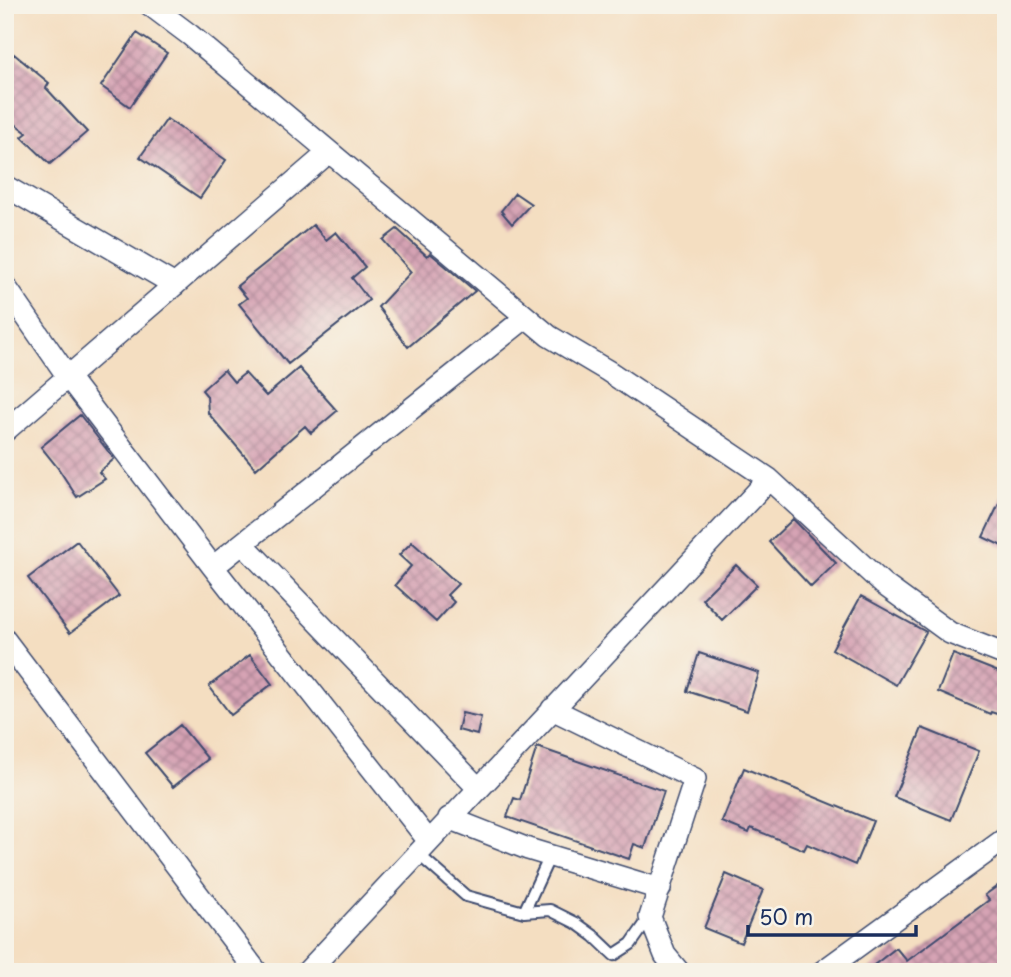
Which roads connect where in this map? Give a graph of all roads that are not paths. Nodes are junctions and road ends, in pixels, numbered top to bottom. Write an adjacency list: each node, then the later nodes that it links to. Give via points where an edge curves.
1 (150, 5): 2 (street)
2 (329, 152): 4 (street); 6 (street)
3 (5, 186): 4 (street)
4 (175, 285): 7 (street)
5 (5, 286): 7 (street)
6 (525, 318): 9 (street); 10 (street)
7 (68, 377): 8 (street); 11 (street)
8 (5, 431)
9 (769, 479): 13 (street, via 883,584 950,633); 14 (street)
10 (243, 544): 11 (street); 15 (street)
11 (214, 567): 18 (street)
12 (5, 640): 23 (street)
13 (1006, 655)
14 (552, 709): 15 (street); 20 (street, via 695,779)
15 (478, 788): 16 (street)
16 (449, 818): 18 (street); 19 (street)
17 (1006, 838): 26 (street)
18 (423, 846): 21 (lane, via 466,896); 24 (street)
19 (550, 856): 20 (street); 21 (lane)
20 (660, 889): 22 (street)
21 (524, 912): 22 (lane, via 550,910 576,923 614,955 631,944)
22 (650, 917): 25 (street, via 665,955)
23 (257, 972)
24 (307, 972)
25 (679, 972)
26 (822, 972)

